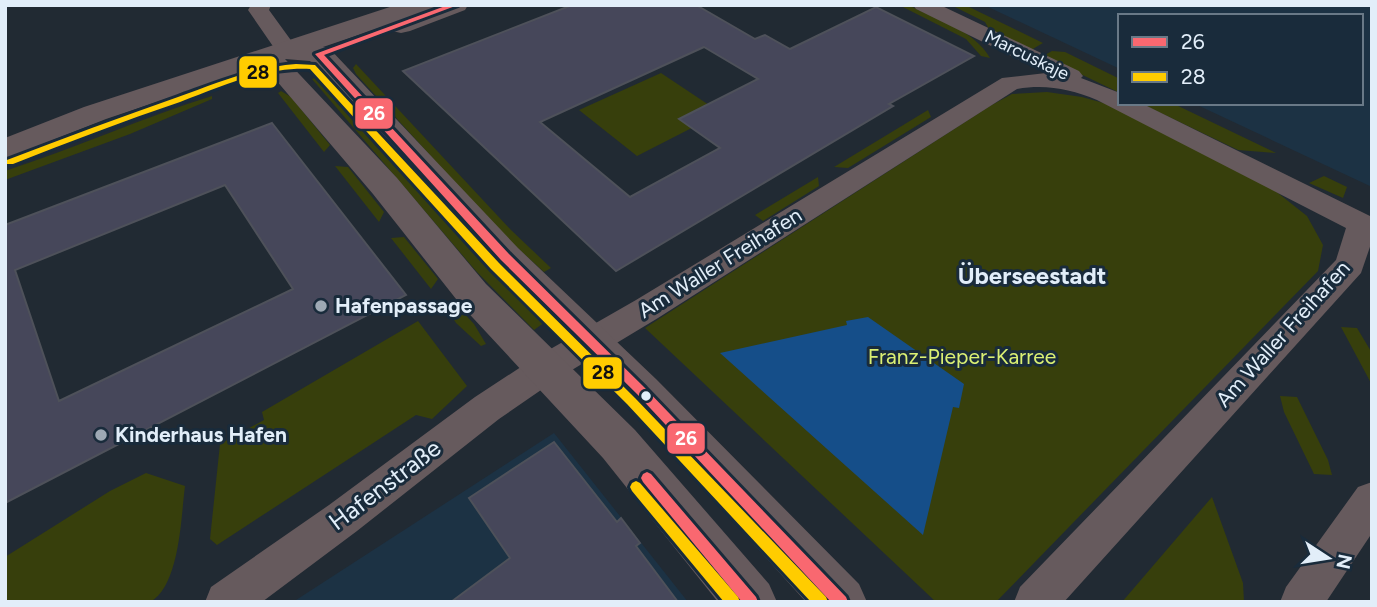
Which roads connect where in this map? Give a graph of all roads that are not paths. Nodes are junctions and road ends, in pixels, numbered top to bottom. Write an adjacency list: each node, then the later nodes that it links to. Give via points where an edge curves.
1 (261, 5): 7 (street, via 258,10)
2 (422, 5): 7 (street)
3 (456, 5): 6 (street)
4 (923, 5): 5 (street, Marcuskaje)
5 (962, 24): 8 (street, Marcuskaje, via 994,50); 9 (street, Marcuskaje, via 1054,66)
6 (319, 54): 7 (street); 14 (street, via 505,257)
7 (283, 58): 12 (street, via 99,123); 15 (street, via 473,294)
8 (1010, 83): 9 (street, Am Waller Freihafen, via 1052,79); 14 (street, Am Waller Freihafen)
9 (1090, 88): 10 (street, Am Waller Freihafen)
10 (1118, 102)
11 (1125, 105): 13 (street, Am Waller Freihafen)
12 (5, 149)
13 (1367, 227): 20 (street, Am Waller Freihafen, via 1350,265)
14 (592, 342): 15 (street, Am Waller Freihafen); 19 (street)
15 (545, 369): 17 (street, Hafenstraße); 18 (street, via 619,444)
16 (1372, 500): 21 (street)
17 (226, 602)
18 (751, 602)
19 (841, 602)
20 (1035, 602)
21 (1301, 602)

